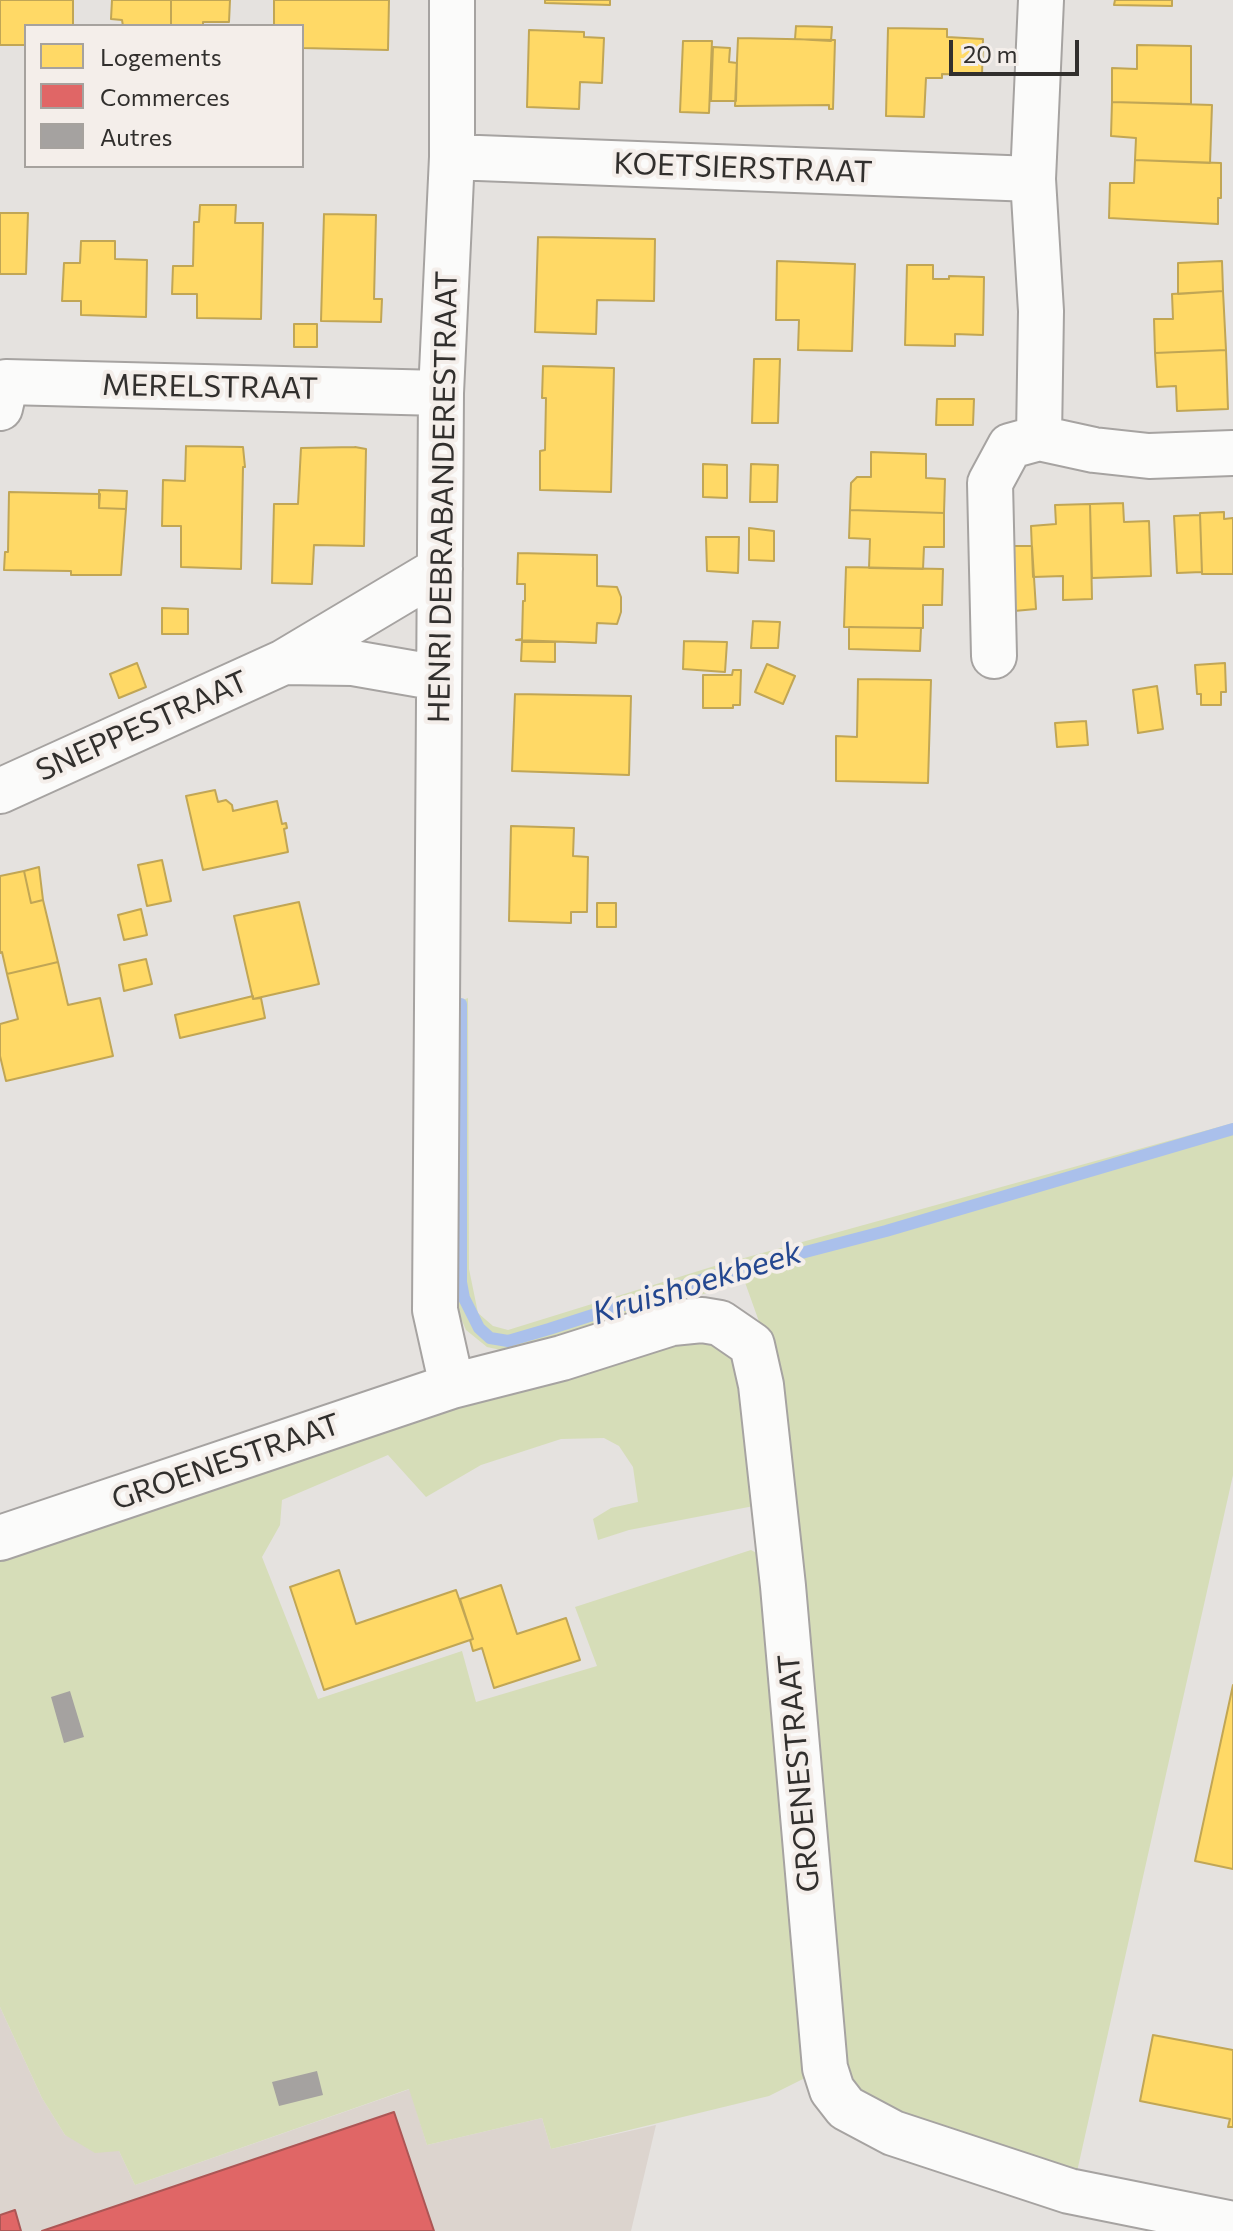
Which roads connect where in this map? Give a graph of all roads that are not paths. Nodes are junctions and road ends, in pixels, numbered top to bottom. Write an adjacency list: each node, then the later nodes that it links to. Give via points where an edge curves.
1 (452, 0): 3 (street, HENRI DEBRABANDERESTRAAT)
2 (1041, 0): 4 (street)
3 (452, 157): 4 (street, KOETSIERSTRAAT); 5 (street, HENRI DEBRABANDERESTRAAT)
4 (1033, 179): 7 (street, via 1041,311)
5 (441, 393): 6 (street, MERELSTRAAT, via 6,382); 9 (street, HENRI DEBRABANDERESTRAAT)
6 (0, 408)
7 (1039, 438): 8 (street, via 1149,456); 10 (street, via 1010,446 990,483)
8 (1233, 453)
9 (440, 569): 11 (street, SNEPPESTRAAT); 12 (street, HENRI DEBRABANDERESTRAAT)
10 (994, 656)
11 (284, 662): 12 (street, SNEPPESTRAAT, via 353,663); 13 (street, SNEPPESTRAAT)
12 (439, 678): 14 (street, HENRI DEBRABANDERESTRAAT, via 435,1310)
13 (0, 791)
14 (452, 1386): 15 (street, GROENESTRAAT); 16 (street, GROENESTRAAT, via 672,1323 720,1323 752,1345 783,1586 825,2068 832,2090 846,2108 893,2133 1054,2187)
15 (0, 1538)
16 (1233, 2224)

